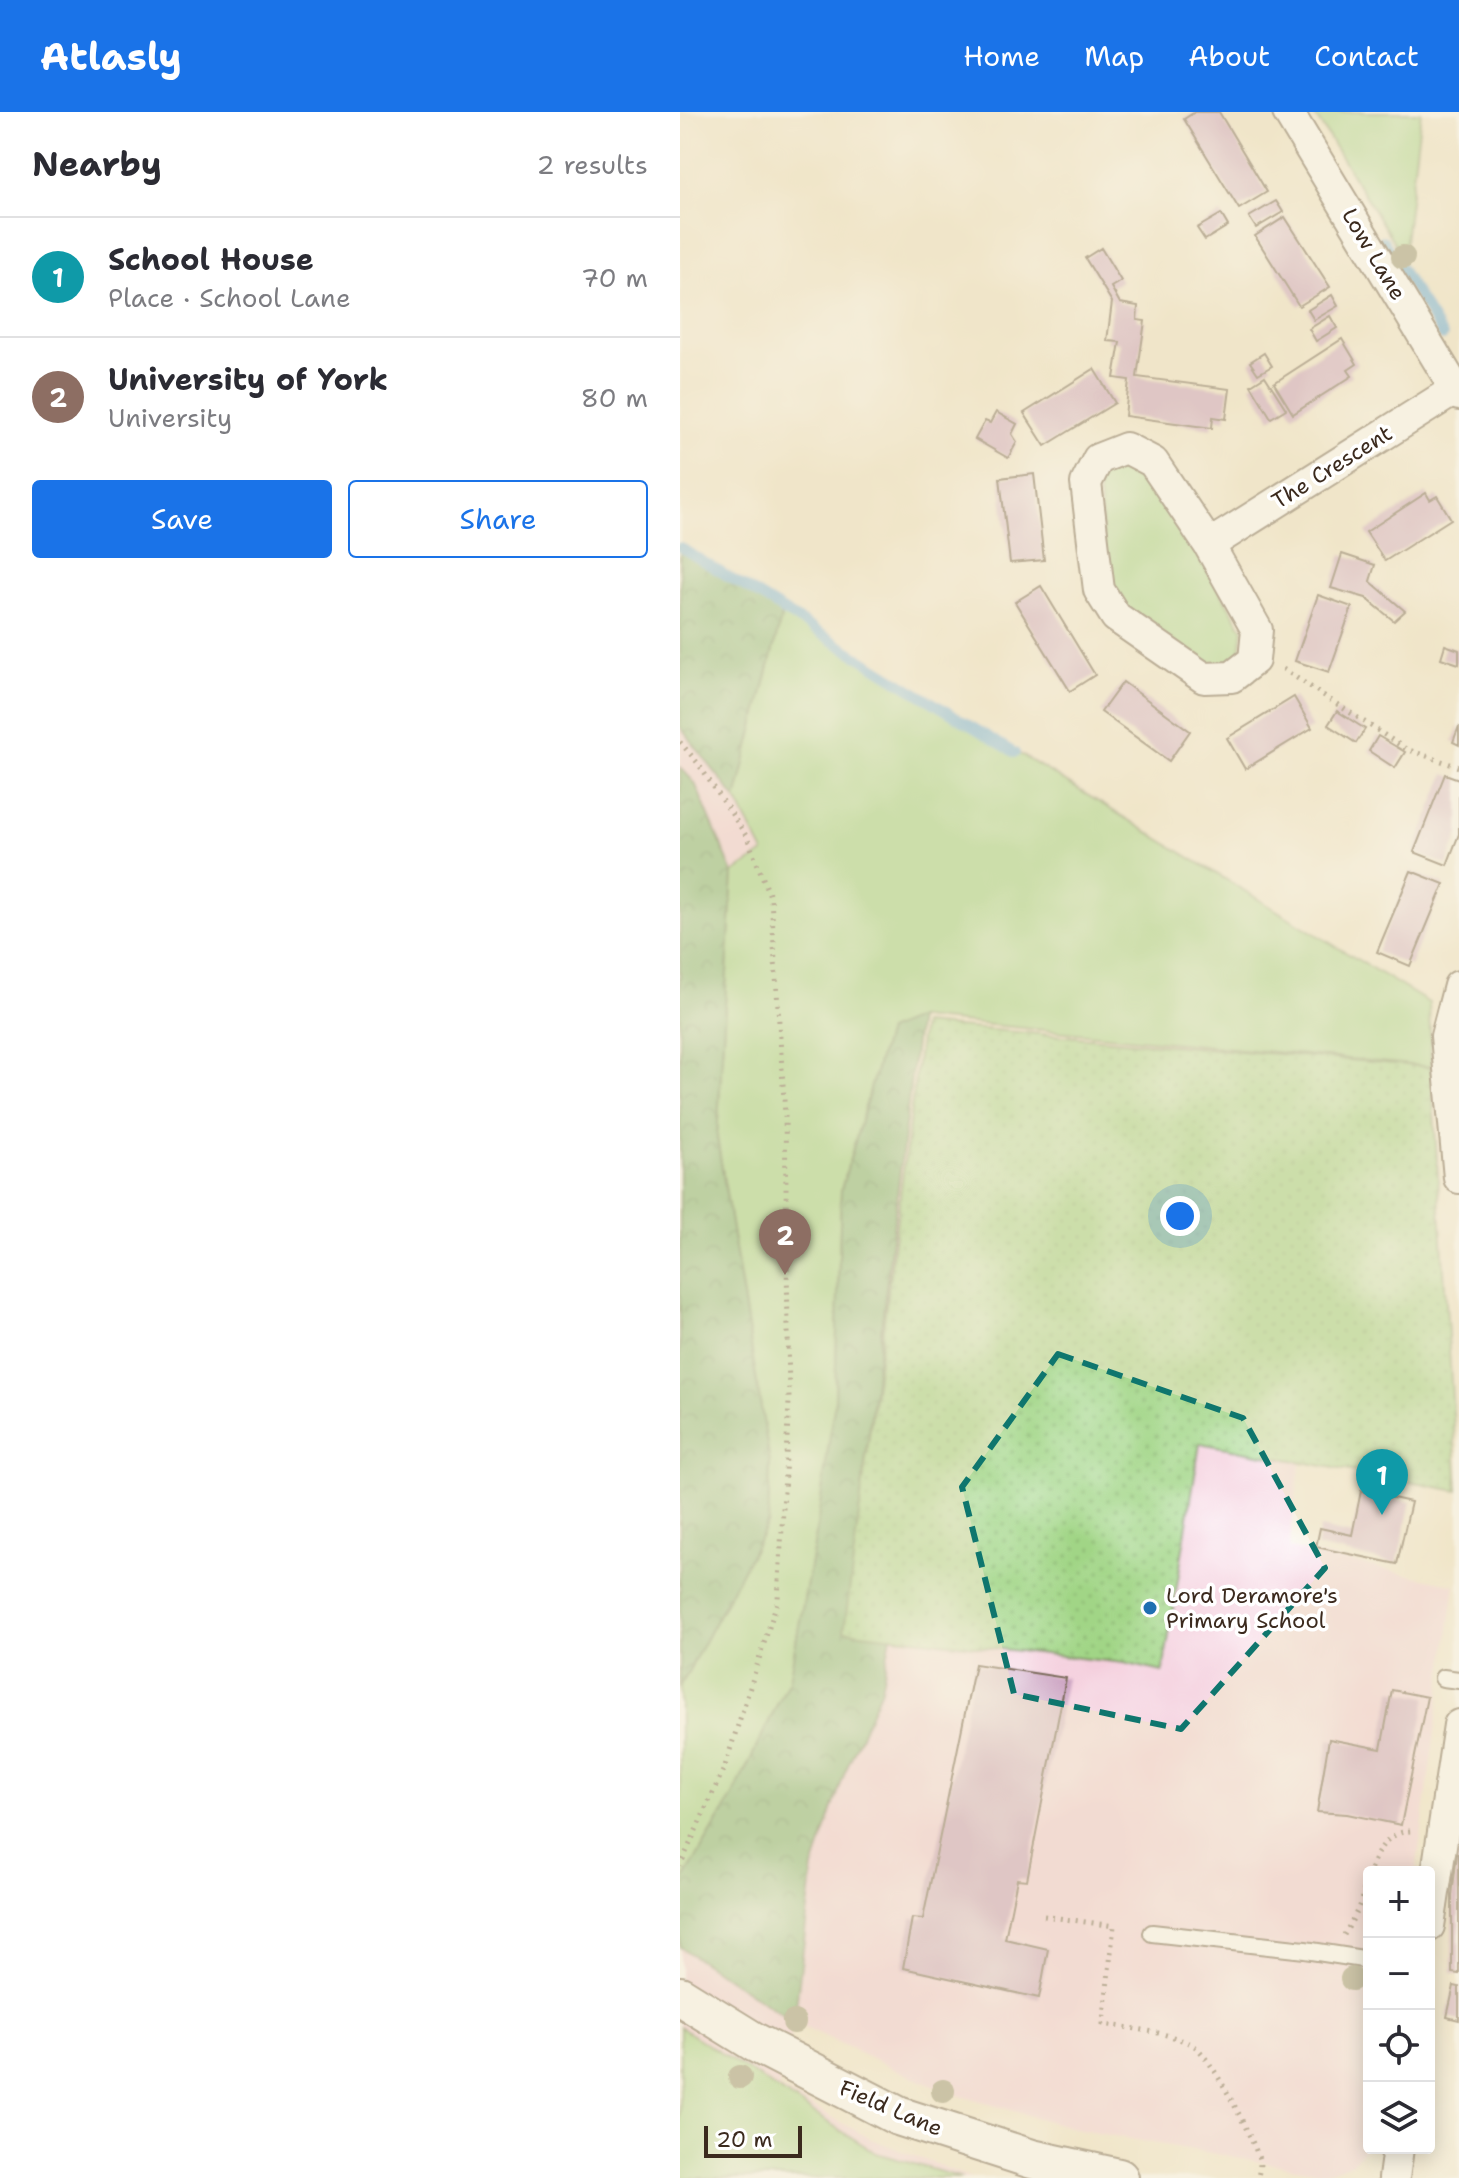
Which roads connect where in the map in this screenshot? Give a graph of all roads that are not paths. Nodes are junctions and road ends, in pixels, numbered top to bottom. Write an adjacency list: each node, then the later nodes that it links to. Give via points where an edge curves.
1 (1288, 112): 2 (street, Low Lane)
2 (1457, 392): 3 (street, The Crescent)
3 (1209, 545): 3 (street, via 1257,630 1254,660 1232,677 1204,678 1116,617 1099,590 1086,483 1098,459 1126,448 1153,462)
4 (1459, 986): 5 (street, via 1446,1036)
5 (1457, 1128): 6 (street)
6 (1459, 1178)
7 (1459, 1725): 8 (street)
8 (1435, 1886)
9 (1152, 1933): 10 (lane)
10 (1363, 1959)
11 (680, 1996): 13 (street, Field Lane, via 756,2043 898,2116 1032,2159)
12 (1397, 2154): 14 (street)
13 (1119, 2178)
14 (1394, 2178)

